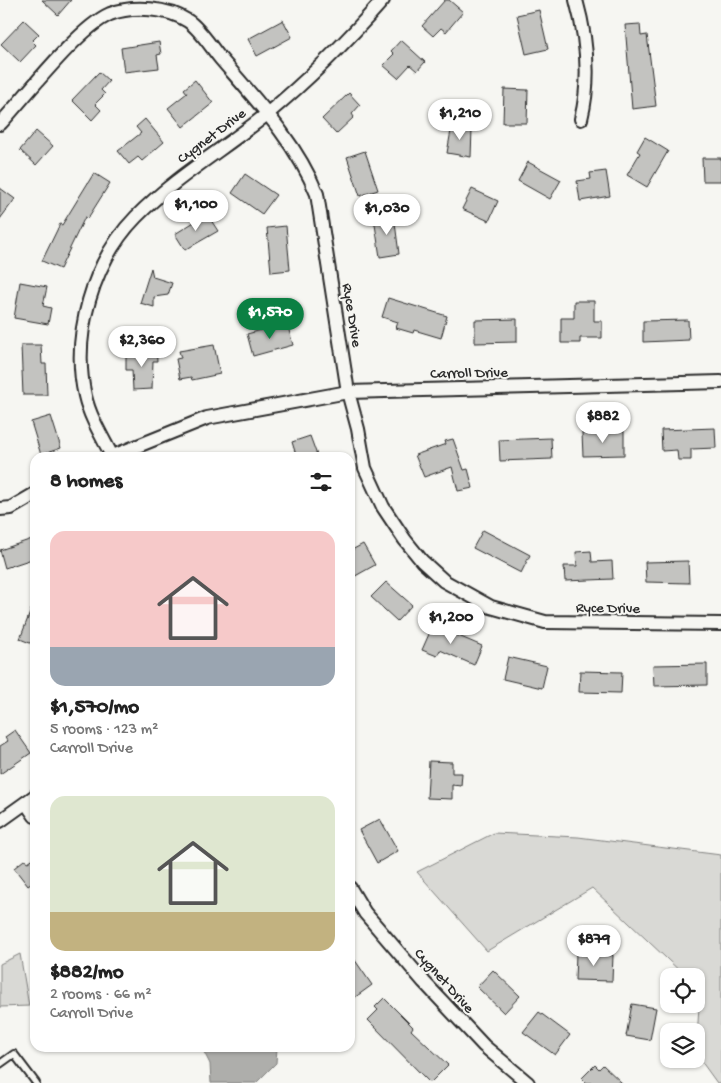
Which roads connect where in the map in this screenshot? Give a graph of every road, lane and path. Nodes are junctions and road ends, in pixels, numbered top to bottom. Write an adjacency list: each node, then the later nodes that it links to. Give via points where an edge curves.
1 (383, 0): 3 (street, Cygnet Drive, via 327,59)
2 (576, 0): 4 (street, via 588,70)
3 (267, 114): 5 (street, Ryce Drive, via 189,22 163,12 136,9 111,14 91,26); 7 (street, Ryce Drive, via 303,164 317,194); 8 (street, Cygnet Drive, via 198,164 136,217 102,265 86,312 80,357 85,396)
4 (581, 119)
5 (0, 124)
6 (721, 382): 7 (street, Carroll Drive)
7 (348, 392): 9 (street, Carroll Drive, via 207,418); 12 (street, Ryce Drive, via 365,468 383,507 404,540 444,580 491,607 545,622)
8 (108, 452)
9 (123, 452)
10 (30, 497): 11 (street, via 11,508)
11 (0, 510)
12 (721, 624)
13 (30, 799): 14 (street)
14 (0, 821)
15 (355, 896): 18 (street, Cygnet Drive, via 365,913 431,989 484,1046)
16 (0, 1064): 17 (lane, via 14,1054)
17 (36, 1083)
18 (528, 1083)

